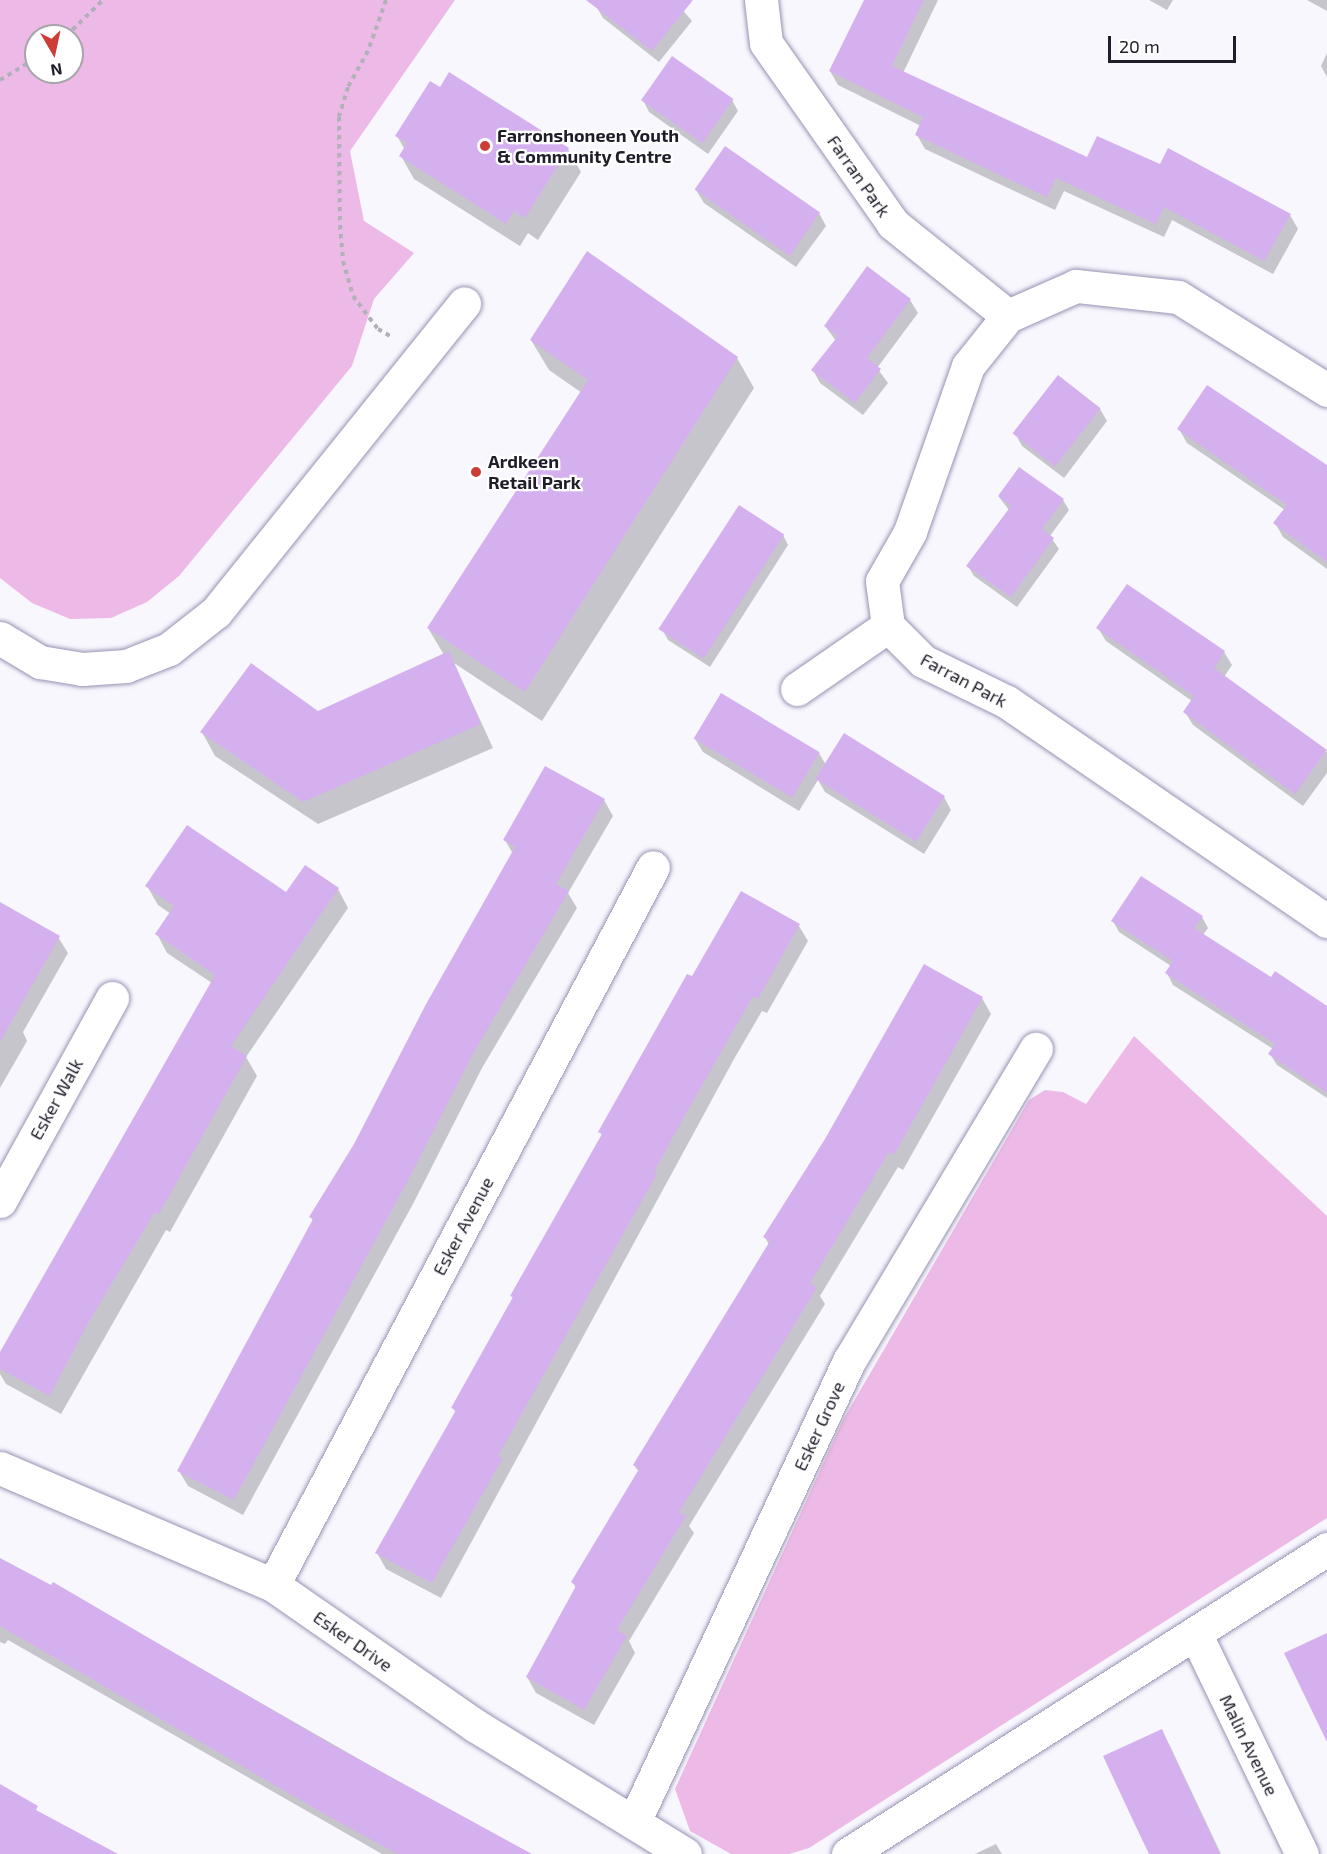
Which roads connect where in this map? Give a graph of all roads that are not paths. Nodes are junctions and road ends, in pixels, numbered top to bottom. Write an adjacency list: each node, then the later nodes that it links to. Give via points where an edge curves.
1 (761, 0): 3 (street, Farran Park, via 766,43 893,224)
2 (465, 303): 6 (street, via 216,612 169,649 126,666 82,669 40,662)
3 (1008, 316): 4 (street, via 1076,286 1178,297); 5 (street, via 968,366 910,532 882,581)
4 (1327, 390)
5 (888, 626): 7 (street); 9 (street, Farran Park, via 922,661 1007,702)
6 (0, 638)
7 (797, 689)
8 (653, 867): 15 (street, Esker Avenue)
9 (1327, 921)
10 (112, 998): 12 (street, Esker Walk)
11 (1036, 1049): 17 (street, Esker Grove, via 849,1361)
12 (0, 1201)
13 (0, 1468): 15 (street, Esker Drive)
14 (1327, 1549): 16 (street)
15 (273, 1585): 17 (street, Esker Drive, via 476,1726)
16 (1196, 1635): 19 (street); 20 (street, Malin Avenue)
17 (634, 1822): 18 (street, Esker Drive)
18 (685, 1854)
19 (848, 1854)
20 (1302, 1854)

